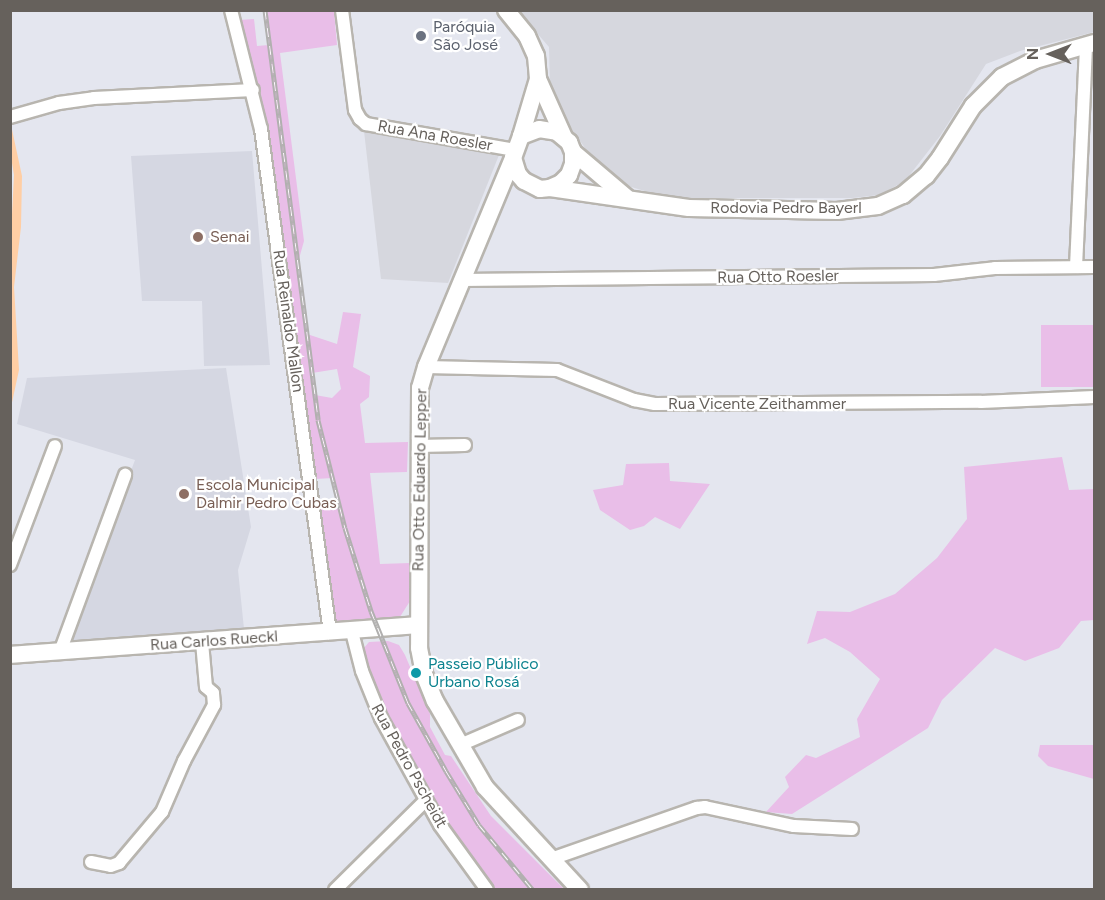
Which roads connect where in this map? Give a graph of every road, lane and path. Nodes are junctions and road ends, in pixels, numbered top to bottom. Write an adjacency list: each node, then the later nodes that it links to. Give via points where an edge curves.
1 (231, 10): 6 (street, Rua Reinaldo Mallon)
2 (342, 10): 9 (street, Rua Ana Roesler, via 355,110 366,124)
3 (506, 10): 5 (main road, Rua Otto Eduardo Lepper, via 534,46)
4 (1090, 44): 13 (main road, Rodovia Pedro Bayerl, via 1035,60 1002,77 973,106 926,176 885,204 826,211 682,208); 15 (street)
5 (538, 79): 8 (main road, Rua Otto Eduardo Lepper); 9 (main road, Rua Otto Eduardo Lepper)
6 (253, 90): 7 (street, via 94,98 59,103); 27 (street, Rua Reinaldo Mallon)
7 (12, 117)
8 (564, 137): 9 (main road, via 539,129); 10 (main road)
9 (516, 148): 11 (main road, via 518,174); 14 (main road, Rua Otto Eduardo Lepper)
10 (573, 152): 12 (main road, via 569,175); 13 (main road, Rodovia Pedro Bayerl)
11 (531, 186): 12 (main road); 14 (main road, Rua Otto Eduardo Lepper, via 514,186)
12 (550, 188): 13 (main road, Rodovia Pedro Bayerl)
13 (629, 199)
14 (492, 205): 17 (main road, Rua Otto Eduardo Lepper)
15 (1076, 267): 16 (street, Rua Otto Roesler); 17 (street, Rua Otto Roesler, via 995,268 934,275)
16 (1095, 267)
17 (461, 280): 18 (main road, Rua Otto Eduardo Lepper)
18 (426, 367): 19 (street, Rua Vicente Zeithammer, via 557,370 634,400 655,404 981,402); 21 (main road, Rua Otto Eduardo Lepper, via 420,388)
19 (1095, 397)
20 (55, 446): 24 (street)
21 (418, 446): 22 (street); 25 (main road, Rua Otto Eduardo Lepper)
22 (465, 446)
23 (125, 475): 29 (street)
24 (10, 565)
25 (418, 625): 26 (main road, Rua Carlos Rueckl); 32 (main road, Rua Otto Eduardo Lepper, via 424,674)
26 (352, 632): 27 (main road, Rua Carlos Rueckl); 33 (street, Rua Pedro Pscheidt, via 381,718)
27 (330, 633): 28 (main road, Rua Carlos Rueckl)
28 (202, 642): 29 (main road, Rua Carlos Rueckl); 36 (street, via 206,687 213,693 214,705 162,812 119,863 111,866)
29 (60, 651): 30 (main road, Rua Carlos Rueckl)
30 (10, 655)
31 (518, 720): 32 (street)
32 (460, 745): 35 (main road, Rua Otto Eduardo Lepper, via 496,802)
33 (425, 801): 37 (street, Rua Pedro Pscheidt); 38 (street)
34 (852, 829): 35 (street, via 794,826 705,807)
35 (551, 859): 39 (main road, Rua Otto Eduardo Lepper)
36 (91, 862)
37 (480, 887)
38 (335, 890)
39 (580, 890)

